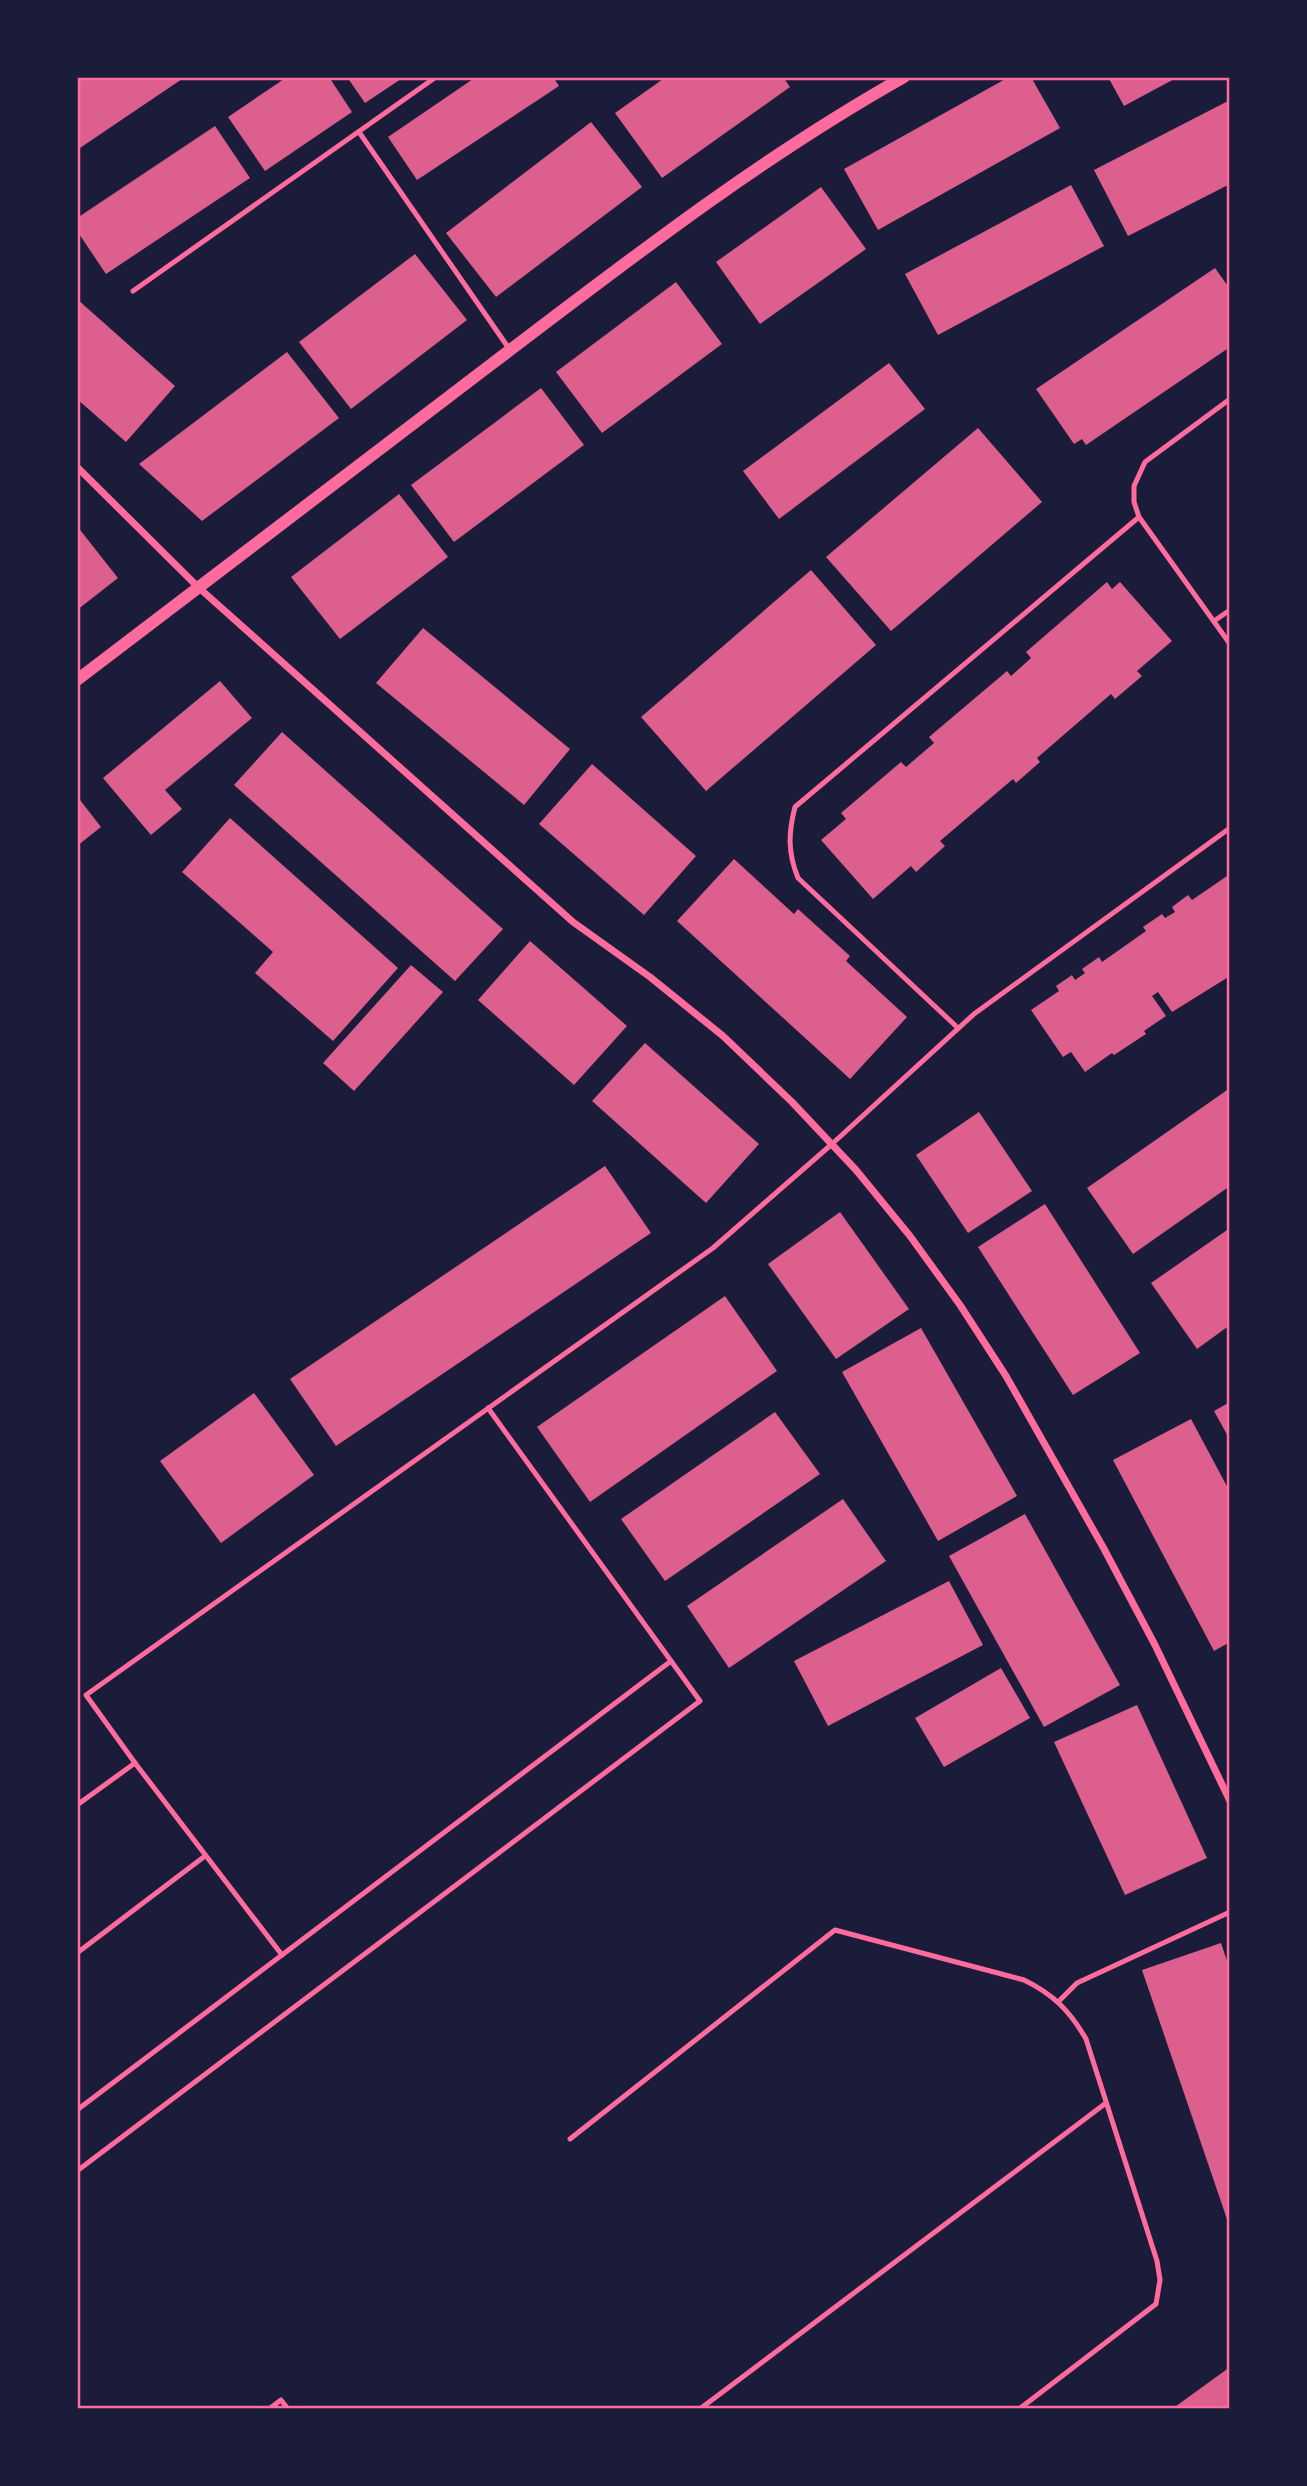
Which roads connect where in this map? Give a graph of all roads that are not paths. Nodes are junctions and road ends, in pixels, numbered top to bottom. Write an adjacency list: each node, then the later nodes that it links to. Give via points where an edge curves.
1 (436, 77): 3 (lane)
2 (904, 77): 5 (street, via 739,181)
3 (359, 132): 4 (lane); 5 (lane)
4 (133, 291)
5 (510, 350): 9 (street)
6 (1230, 399): 8 (lane, via 1144,462 1134,486)
7 (77, 467): 9 (street)
8 (1139, 517): 11 (lane); 15 (lane, via 795,807 789,848 798,878)
9 (198, 587): 13 (street); 16 (street, via 573,922 723,1037)
10 (1230, 610): 11 (lane)
11 (1213, 621): 12 (lane)
12 (1230, 644)
13 (77, 680)
14 (1230, 828): 15 (lane)
15 (958, 1028): 16 (lane)
16 (832, 1144): 17 (lane, via 713,1248); 20 (street, via 910,1236 1006,1376 1155,1645)
17 (488, 1408): 18 (lane); 19 (lane, via 86,1695)
18 (671, 1661): 25 (lane); 30 (lane, via 700,1701)
19 (135, 1763): 21 (lane); 22 (lane)
20 (1230, 1801)
21 (77, 1805)
22 (205, 1856): 24 (lane); 25 (lane)
23 (1230, 1912): 26 (lane, via 1077,1983)
24 (77, 1952)
25 (282, 1955): 28 (lane)
26 (1059, 2001): 27 (lane, via 1086,2039); 29 (lane, via 1024,1980 835,1930)
27 (1106, 2103): 33 (lane); 34 (lane, via 1157,2261 1156,2304)
28 (77, 2110)
29 (570, 2139)
30 (77, 2171)
31 (269, 2409): 32 (lane, via 281,2400)
32 (288, 2409)
33 (700, 2409)
34 (1019, 2409)

